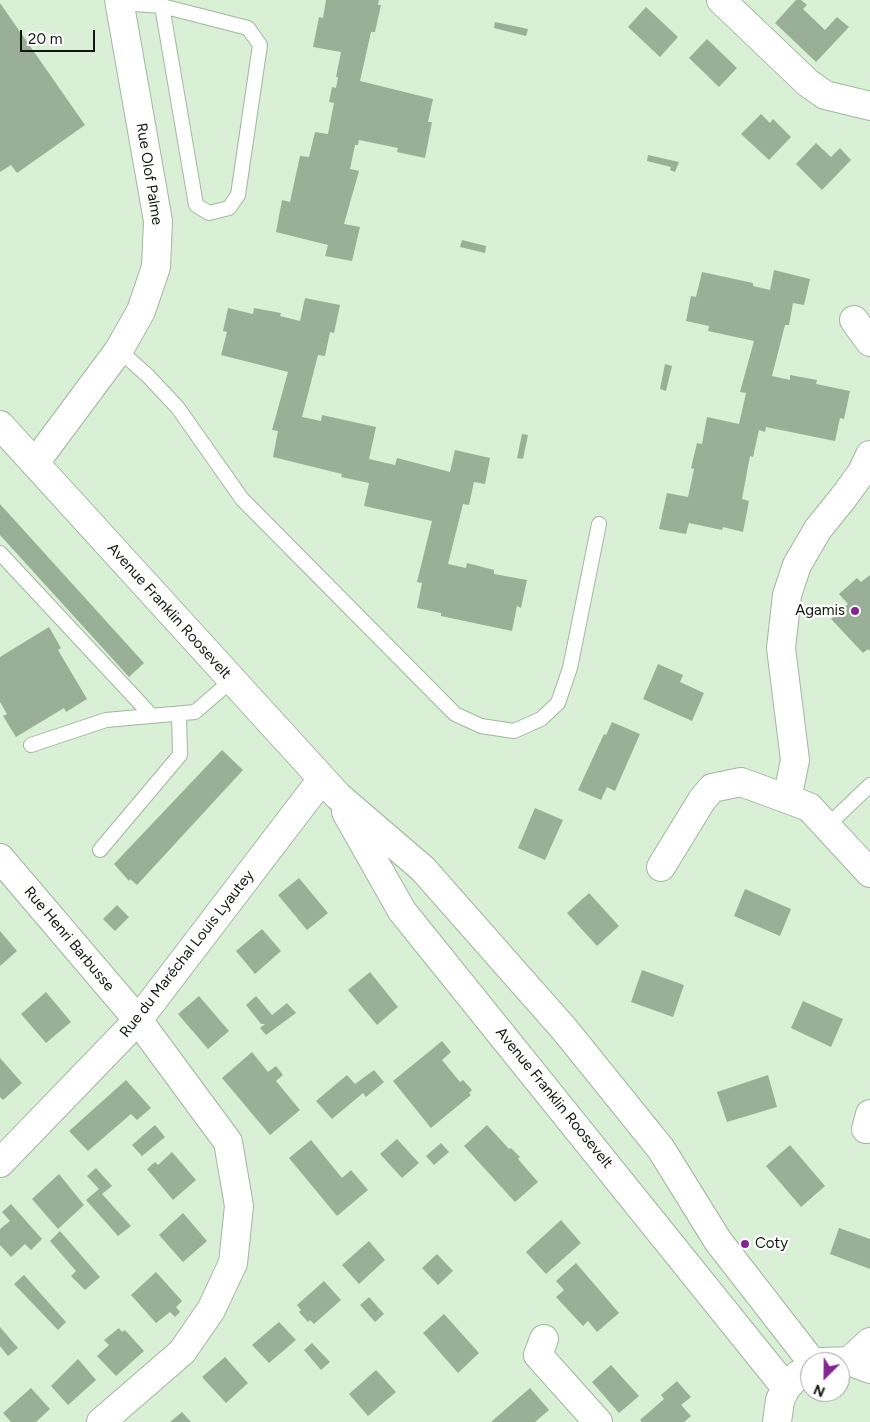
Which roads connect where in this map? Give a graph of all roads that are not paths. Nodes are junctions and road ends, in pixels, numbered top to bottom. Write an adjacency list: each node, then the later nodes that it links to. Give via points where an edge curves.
1 (721, 0): 4 (street, via 825,96)
2 (119, 2): 3 (lane); 7 (street, Rue Olof Palme, via 158,221 156,267 141,311)
3 (162, 6): 3 (lane, via 248,28 260,45 238,195 229,208 209,213 196,205)
4 (870, 106)
5 (854, 320): 6 (street)
6 (870, 342)
7 (119, 350): 10 (street, Rue Olof Palme); 11 (lane, via 178,408 242,499 455,714 481,726 514,731 542,719 558,703 570,668)
8 (0, 424): 10 (street, Avenue Franklin Roosevelt)
9 (870, 455): 19 (street, via 862,472 818,528 798,565 787,595 781,648 795,760)
10 (35, 463): 13 (street, Avenue Franklin Roosevelt)
11 (599, 524)
12 (0, 553): 15 (lane)
13 (232, 680): 14 (lane, via 195,712); 18 (street, Avenue Franklin Roosevelt)
14 (179, 714): 15 (lane); 21 (lane, via 180,754)
15 (152, 716): 16 (lane, via 106,720)
16 (31, 745)
17 (870, 785): 20 (lane)
18 (330, 788): 25 (street, Rue du Maréchal Louis Lyautey); 29 (street, Avenue Franklin Roosevelt, via 423,869 565,1030 661,1149 718,1241); 32 (street, Avenue Franklin Roosevelt, via 402,911)
19 (787, 799): 20 (street, via 809,807); 23 (street, via 741,782 712,788)
20 (827, 826): 24 (street)
21 (100, 850)
22 (0, 858): 25 (street, Rue Henri Barbusse)
23 (661, 867)
24 (869, 870)
25 (138, 1020): 26 (street, Rue du Maréchal Louis Lyautey); 33 (street, Rue Henri Barbusse, via 228,1142 239,1206 233,1263 211,1310 182,1352)
26 (0, 1163)
27 (544, 1339): 34 (street, via 538,1355)
28 (870, 1342): 30 (street)
29 (804, 1352)
30 (859, 1365)
31 (800, 1373): 32 (street)
32 (786, 1388): 35 (street, via 780,1400)
33 (101, 1422)
34 (598, 1422)
35 (777, 1422)

